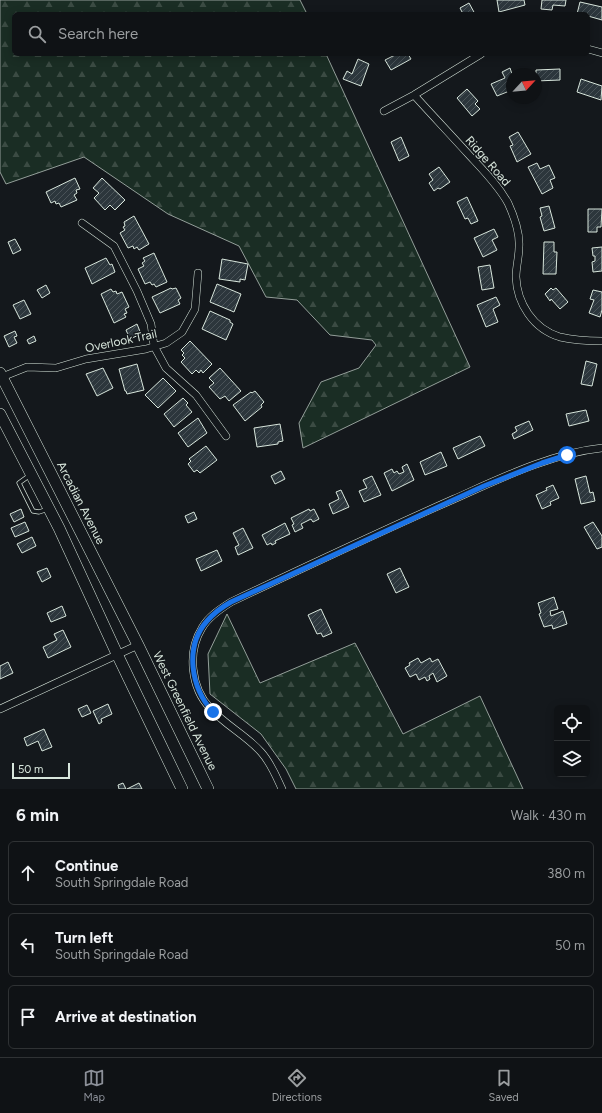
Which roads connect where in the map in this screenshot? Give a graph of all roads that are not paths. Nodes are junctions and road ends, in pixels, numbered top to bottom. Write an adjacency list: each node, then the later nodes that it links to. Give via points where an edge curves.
1 (590, 50): 2 (street)
2 (602, 53)
3 (478, 56): 4 (street)
4 (414, 95): 5 (street); 8 (street, Ridge Road, via 492,180 508,204 519,237 517,285 528,315 543,329 558,336)
5 (384, 111)
6 (82, 223): 9 (street, via 114,246 151,324)
7 (198, 274): 9 (street, Overlook Trail, via 194,309 182,332 166,343)
8 (602, 341)
9 (154, 346): 10 (street, Overlook Trail, via 86,359 56,368 27,367); 12 (street, via 166,368 196,395)
10 (1, 375): 14 (main road, Arcadian Avenue)
11 (0, 414): 15 (main road)
12 (226, 436)
13 (602, 448): 22 (street, via 542,463 477,489 231,602 206,622 197,639 194,656 194,673 204,702 261,752 271,765)
14 (48, 466): 15 (main road); 17 (main road, Arcadian Avenue)
15 (31, 474): 16 (main road); 16 (lane, via 19,483 33,511 39,512)
16 (49, 508): 18 (main road)
17 (138, 645): 18 (street); 21 (main road, West Greenfield Avenue)
18 (118, 654): 19 (street); 20 (main road)
19 (0, 709)
20 (182, 789)
21 (208, 789)
22 (282, 789)

